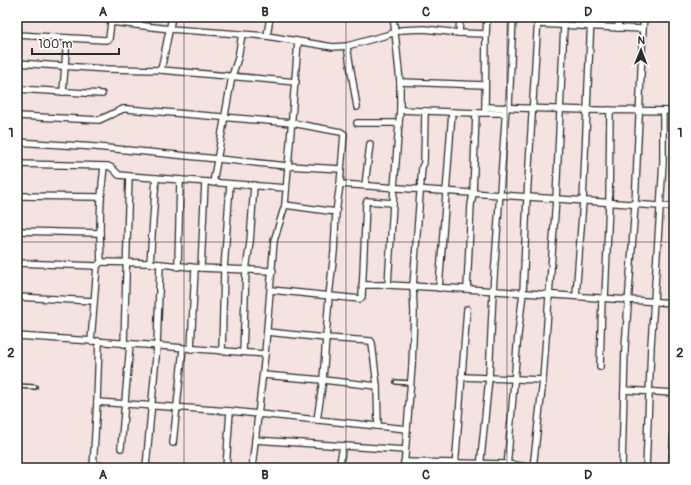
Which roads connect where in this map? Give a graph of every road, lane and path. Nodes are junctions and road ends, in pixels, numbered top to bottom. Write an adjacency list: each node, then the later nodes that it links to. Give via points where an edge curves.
1 (172, 17): 16 (street)
2 (270, 17): 23 (street)
3 (393, 17): 18 (street)
4 (460, 17): 19 (street)
5 (487, 17): 21 (street)
6 (513, 17): 39 (street)
7 (538, 17): 12 (street)
8 (590, 17): 14 (street)
9 (619, 17): 15 (street)
10 (644, 17): 17 (street)
11 (109, 20): 16 (street); 24 (street, via 109,38 105,40)
12 (538, 24): 13 (street); 38 (street)
13 (564, 25): 14 (street); 40 (street)
14 (590, 27): 15 (street); 43 (street)
15 (618, 28): 17 (street)
16 (170, 29): 20 (street); 29 (street)
17 (643, 29): 45 (street)
18 (396, 32): 19 (street, via 424,29); 26 (street); 32 (street)
19 (459, 33): 21 (street)
20 (242, 34): 23 (street); 30 (street)
21 (486, 34): 33 (street)
22 (17, 35): 24 (street)
23 (267, 36): 25 (street)
24 (67, 38): 28 (street)
25 (298, 42): 26 (street); 31 (street)
26 (347, 46): 37 (street)
27 (17, 63): 28 (street)
28 (65, 66): 29 (street); 35 (street)
29 (162, 70): 30 (street)
30 (232, 76): 31 (street); 52 (street)
31 (296, 82): 53 (street)
32 (400, 82): 33 (street); 41 (street)
33 (484, 85): 42 (street)
34 (17, 89): 35 (street)
35 (63, 92): 36 (street)
36 (102, 94)
37 (357, 107)
38 (533, 108): 39 (street); 40 (street); 80 (street)
39 (507, 109): 42 (street); 78 (street)
40 (560, 109): 43 (street); 81 (street)
41 (400, 110): 46 (street); 55 (street)
42 (485, 110): 50 (street)
43 (587, 110): 44 (street); 82 (street)
44 (610, 110): 45 (street); 84 (street)
45 (639, 110): 47 (street); 86 (street)
46 (425, 111): 49 (street); 74 (street, via 424,163)
47 (663, 111): 48 (street); 87 (street)
48 (674, 111)
49 (452, 112): 50 (street); 75 (street)
50 (476, 113): 76 (street)
51 (17, 116): 52 (street, via 99,120 127,109)
52 (225, 117): 53 (street); 58 (street)
53 (292, 123): 60 (street); 62 (street, via 344,134)
54 (357, 123): 55 (street)
55 (399, 123): 73 (street)
56 (17, 142): 58 (street)
57 (370, 144): 70 (street)
58 (218, 159): 60 (street); 67 (street)
59 (17, 164): 61 (street)
60 (288, 166): 62 (street); 72 (street)
61 (104, 167): 63 (street, via 112,168 119,175); 79 (street)
62 (341, 169): 69 (street)
63 (129, 176): 64 (street); 92 (street)
64 (156, 178): 65 (street); 94 (street)
65 (180, 180): 66 (street); 97 (street)
66 (205, 182): 67 (street); 98 (street)
67 (213, 183): 68 (street)
68 (230, 184): 71 (street); 99 (street)
69 (340, 184): 70 (street); 89 (street)
70 (365, 185): 73 (street)
71 (254, 186): 72 (street); 100 (street)
72 (286, 188): 85 (street)
73 (394, 188): 74 (street); 83 (street)
74 (420, 190): 75 (street); 104 (street)
75 (447, 192): 76 (street); 105 (street)
76 (473, 194): 78 (street); 106 (street)
77 (17, 196): 79 (street)
78 (499, 196): 80 (street); 108 (street)
79 (101, 197): 91 (street)
80 (526, 198): 81 (street); 109 (street)
81 (556, 199): 82 (street); 110 (street)
82 (583, 201): 84 (street); 112 (street)
83 (393, 203): 102 (street, via 367,201); 103 (street)
84 (609, 203): 86 (street); 114 (street)
85 (284, 204): 89 (street); 101 (street, via 274,241)
86 (635, 205): 87 (street); 115 (street)
87 (660, 207): 88 (street); 117 (street)
88 (674, 208)
89 (336, 212): 111 (street)
90 (17, 231): 91 (street)
91 (100, 233): 95 (street)
92 (126, 262): 94 (street); 95 (street); 125 (street)
93 (17, 263): 95 (street)
94 (150, 263): 96 (street)
95 (99, 264): 116 (street)
96 (160, 264): 97 (street); 126 (street)
97 (178, 267): 98 (street)
98 (198, 268): 99 (street); 128 (street)
99 (224, 270): 100 (street); 129 (street)
100 (246, 270): 101 (street); 130 (street)
101 (273, 271): 107 (street)
102 (362, 285): 103 (street); 111 (street, via 360,299)
103 (388, 285): 104 (street)
104 (414, 286): 105 (street); 140 (street)
105 (439, 288): 106 (street)
106 (467, 289): 108 (street)
107 (271, 290): 111 (street); 120 (street)
108 (493, 291): 109 (street); 135 (street)
109 (523, 294): 110 (street); 136 (street)
110 (549, 294): 112 (street); 138 (street)
111 (329, 296): 122 (street)
112 (576, 296): 114 (street)
113 (17, 297): 116 (street)
114 (604, 298): 115 (street); 132 (street)
115 (629, 300): 117 (street); 144 (street)
116 (94, 301): 123 (street)
117 (654, 302): 118 (street); 145 (street)
118 (674, 303)
119 (467, 309): 134 (street)
120 (267, 332): 122 (street); 131 (street)
121 (17, 336): 123 (street)
122 (326, 338): 137 (street); 142 (street, via 371,341)
123 (91, 341): 124 (street)
124 (99, 341): 125 (street); 147 (street)
125 (127, 344): 126 (street); 148 (street)
126 (157, 346): 127 (street); 149 (street)
127 (183, 349): 128 (street); 150 (street)
128 (191, 349): 129 (street)
129 (222, 351): 130 (street)
130 (244, 352): 131 (street)
131 (265, 354): 133 (street)
132 (600, 367)
133 (263, 375): 137 (street); 152 (street)
134 (461, 377): 135 (street); 164 (street)
135 (488, 378): 136 (street); 166 (street)
136 (515, 379): 138 (street); 167 (street)
137 (323, 380): 142 (street); 153 (street)
138 (543, 380): 176 (street)
139 (396, 382): 140 (lane)
140 (411, 383): 155 (street)
141 (17, 386): 143 (lane)
142 (377, 386): 154 (street)
143 (35, 387)
144 (624, 390): 145 (street); 178 (street)
145 (650, 393): 146 (street); 179 (street)
146 (674, 393)
147 (97, 402): 148 (street); 165 (street)
148 (126, 403): 149 (street); 160 (street)
149 (152, 405): 150 (street); 168 (street)
150 (178, 406): 151 (street); 158 (street)
151 (230, 411): 152 (street); 172 (street)
152 (259, 414): 153 (street); 157 (street)
153 (317, 420): 154 (street)
154 (378, 426): 155 (street)
155 (406, 429): 161 (street)
156 (674, 431): 180 (street)
157 (255, 440): 159 (street); 169 (street)
158 (173, 443)
159 (343, 446): 161 (street); 174 (street)
160 (121, 448)
161 (405, 450): 162 (street)
162 (404, 462): 163 (street); 175 (street)
163 (429, 465): 164 (street)
164 (455, 465): 166 (street)
165 (93, 466): 170 (street)
166 (480, 466): 167 (street)
167 (507, 466): 176 (street)
168 (146, 467): 170 (street); 171 (street)
169 (252, 467): 173 (street)
170 (116, 468)
171 (156, 468)
172 (226, 468)
173 (276, 468)
174 (339, 468)
175 (404, 468)
176 (533, 468): 177 (street)
177 (537, 468)
178 (622, 468)
179 (646, 468)
180 (672, 468)

